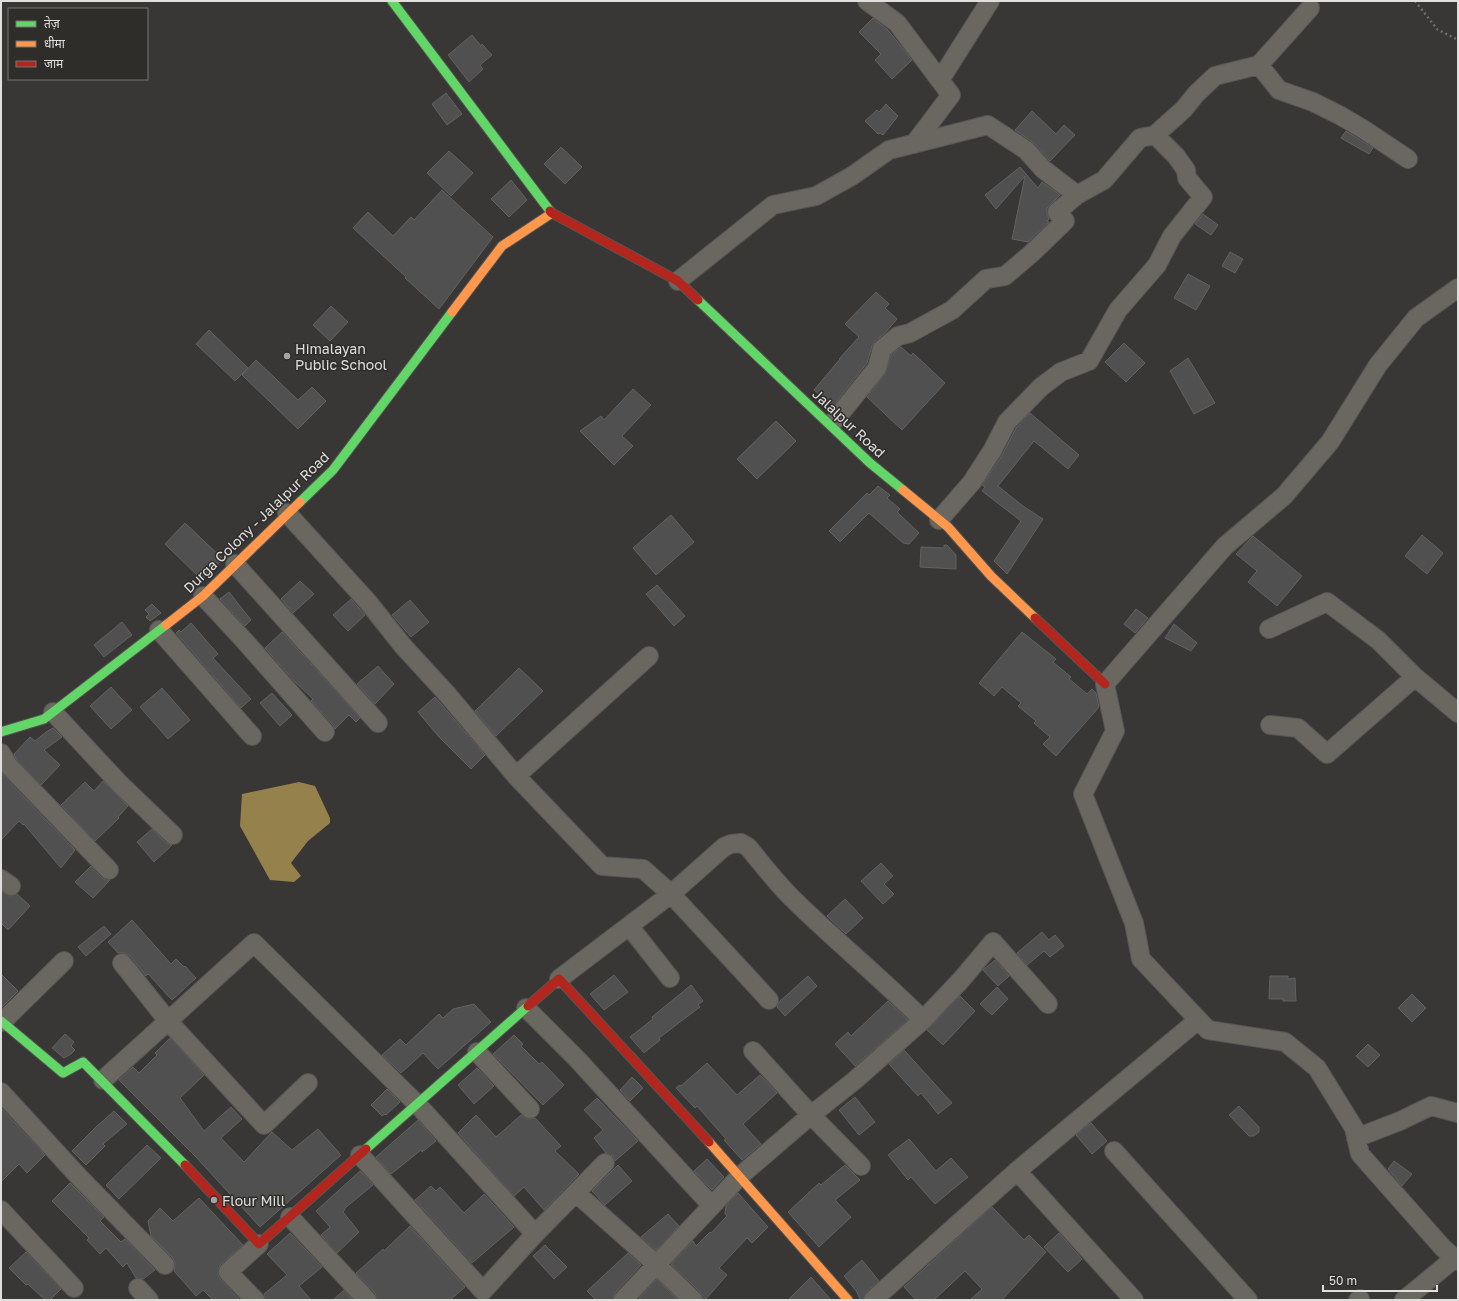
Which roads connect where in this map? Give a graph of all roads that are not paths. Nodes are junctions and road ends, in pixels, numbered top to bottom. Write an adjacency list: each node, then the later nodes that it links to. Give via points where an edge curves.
1 (392, 1): 11 (street)
2 (868, 1): 6 (street, via 897,23)
3 (990, 1): 6 (street)
4 (1310, 8): 5 (street)
5 (1260, 65): 7 (street, via 1215,76); 9 (street, via 1279,90 1313,102 1341,116)
6 (940, 80): 8 (street, via 951,95)
7 (1155, 135): 10 (street, via 1140,138 1104,180); 16 (street, via 1176,156 1186,170 1187,178 1202,197 1172,236 1157,265 1118,310 1089,361 1061,372 1041,387 1007,422 972,482)
8 (914, 144): 10 (street, via 988,126 1026,150 1043,169); 12 (street, via 889,150 852,176 816,196 773,205)
9 (1408, 159)
10 (1077, 195): 14 (street, via 1057,212 1065,221 1005,276 986,279 952,310 910,333 898,336 882,349 876,368)
11 (552, 214): 12 (street, Jalalpur Road); 15 (street, Durga Colony - Jalalpur Road, via 502,246 333,470)
12 (678, 281): 16 (street, Jalalpur Road, via 870,463)
13 (1458, 288): 23 (street, via 1416,318 1378,365 1330,442 1284,496 1225,546)
14 (835, 420)
15 (287, 513): 17 (street, Durga Colony - Jalalpur Road); 32 (street, via 368,602)
16 (939, 520): 23 (street, Jalalpur Road, via 991,576)
17 (235, 564): 18 (street, Durga Colony - Jalalpur Road); 26 (street)
18 (203, 596): 20 (street, Durga Colony - Jalalpur Road); 29 (street)
19 (1269, 629): 22 (street, via 1326,602 1378,640)
20 (160, 630): 24 (street, Durga Colony - Jalalpur Road); 30 (street)
21 (649, 656): 32 (street)
22 (1415, 677): 25 (street); 27 (street, via 1327,754 1298,728)
23 (1105, 684): 45 (street, via 1116,731 1083,794 1134,923 1141,959)
24 (53, 712): 28 (street, Durga Colony - Jalalpur Road, via 44,719); 33 (street, via 119,783)
25 (1458, 713)
26 (378, 723)
27 (1270, 725)
28 (1, 732)
29 (325, 732)
30 (252, 736)
31 (1, 753): 34 (street, via 8,765)
32 (516, 776): 35 (street, via 602,866 643,869)
33 (173, 835)
34 (109, 870)
35 (671, 894): 36 (street); 41 (street); 44 (street, via 724,847 741,843 748,847 794,901)
36 (629, 926): 39 (street); 40 (street)
37 (64, 961): 47 (street)
38 (122, 963): 46 (street)
39 (559, 978): 43 (street); 63 (street)
40 (670, 978)
41 (769, 1000)
42 (1048, 1004): 44 (street, via 994,942)
43 (526, 1008): 49 (street); 65 (street, via 577,1059)
44 (923, 1020): 56 (street)
45 (1198, 1020): 57 (street, via 1208,1030 1285,1042 1317,1068 1354,1128); 62 (street)
46 (168, 1021): 50 (street); 51 (street, via 264,1125); 53 (street, via 254,943)
47 (3, 1027): 50 (street, via 30,1044 63,1073 83,1062)
48 (753, 1051): 56 (street)
49 (477, 1052): 53 (street); 54 (street)
50 (103, 1080): 69 (street)
51 (308, 1083)
52 (3, 1100): 71 (street)
53 (418, 1105): 59 (street); 68 (street)
54 (530, 1109)
55 (1458, 1113): 57 (street, via 1431,1106)
56 (812, 1115): 61 (street); 63 (street)
57 (1356, 1138): 70 (street, via 1360,1154)
58 (1114, 1151): 81 (street)
59 (360, 1155): 67 (street); 68 (street, via 484,1291)
60 (605, 1163): 64 (street)
61 (861, 1166)
62 (1017, 1171): 79 (street); 80 (street)
63 (740, 1176): 65 (street); 78 (street)
64 (576, 1193): 68 (street); 72 (street)
65 (712, 1206): 72 (street)
66 (1, 1210): 73 (street)
67 (290, 1217): 69 (street); 75 (street)
68 (535, 1234)
69 (259, 1244): 74 (street, via 228,1272)
70 (1456, 1260): 82 (street)
71 (164, 1264)
72 (657, 1265): 76 (street); 77 (street)
73 (74, 1288)
74 (255, 1300)
75 (367, 1300)
76 (623, 1300)
77 (693, 1300)
78 (848, 1300)
79 (873, 1300)
80 (1134, 1300)
81 (1248, 1300)
82 (1404, 1300)

